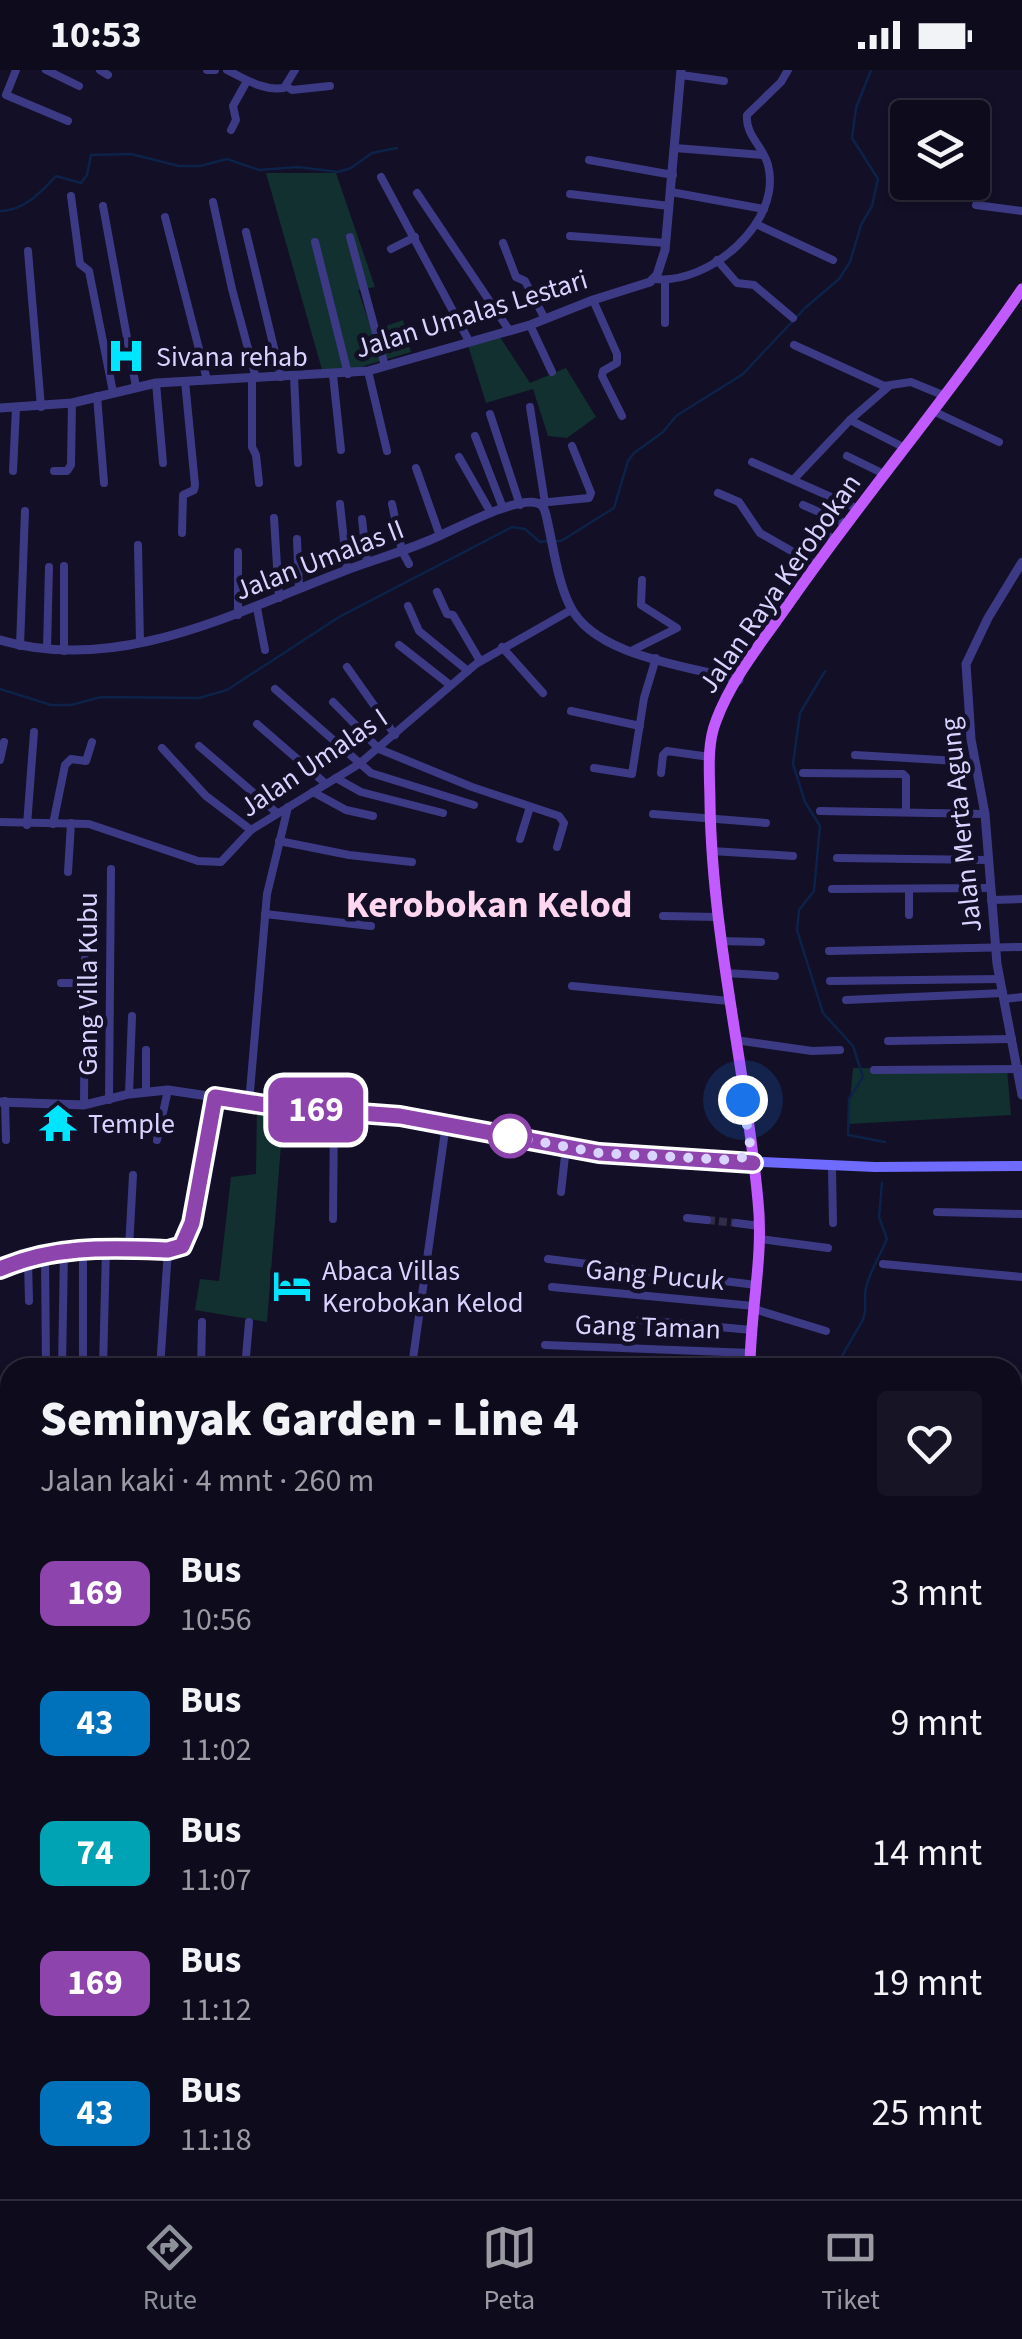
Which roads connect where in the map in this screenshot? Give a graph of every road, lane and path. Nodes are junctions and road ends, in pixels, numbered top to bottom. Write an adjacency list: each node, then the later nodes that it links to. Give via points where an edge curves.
1 (16, 70): 14 (street, via 4,93)
2 (46, 70): 11 (street)
3 (206, 70): 4 (street)
4 (216, 70)
5 (227, 70): 10 (street)
6 (295, 70): 13 (street)
7 (788, 70): 17 (street, via 747,115)
8 (681, 72): 9 (street); 16 (street)
9 (724, 80)
10 (247, 81): 13 (street); 15 (street, via 233,106)
11 (79, 86)
12 (330, 86): 13 (street)
13 (282, 88)
14 (68, 120)
15 (231, 130)
16 (675, 148): 17 (street); 19 (street)
17 (763, 155): 29 (street)
18 (589, 160): 19 (street)
19 (673, 175): 21 (street)
20 (380, 178): 36 (street)
21 (671, 192): 28 (street); 29 (street)
22 (417, 193): 51 (street)
23 (570, 194): 28 (street)
24 (71, 196): 67 (street, via 80,264 93,286)
25 (213, 202): 61 (street)
26 (976, 205): 30 (street)
27 (103, 206): 66 (street)
28 (669, 206): 39 (street)
29 (764, 209): 32 (street)
30 (1022, 211)
31 (165, 217): 62 (street)
32 (756, 224): 42 (street, via 742,244); 43 (street)
33 (246, 232): 60 (street)
34 (350, 236): 54 (street)
35 (570, 236): 39 (street)
36 (415, 237): 40 (street); 52 (street)
37 (314, 242): 57 (street)
38 (502, 243): 48 (street)
39 (666, 244): 44 (street)
40 (391, 249)
41 (28, 251): 72 (street)
42 (717, 260): 44 (street); 47 (street, via 737,282 754,285)
43 (833, 260)
44 (660, 279): 46 (street, Jalan Umalas Lestari); 49 (street)
45 (1022, 289): 69 (main road, Jalan Raya Kerobokan)
46 (592, 300): 48 (street, Jalan Umalas Lestari); 77 (street, via 617,354 602,376)
47 (792, 318)
48 (544, 319): 50 (street, Jalan Umalas Lestari)
49 (665, 323)
50 (530, 324): 51 (street, Jalan Umalas Lestari); 56 (street)
51 (508, 330): 52 (street, Jalan Umalas Lestari)
52 (470, 341): 54 (street, Jalan Umalas Lestari)
53 (794, 345): 65 (street)
54 (386, 366): 55 (street, Jalan Umalas Lestari)
55 (368, 371): 57 (street, Jalan Umalas Lestari); 84 (street)
56 (552, 372)
57 (348, 374): 58 (street, Jalan Umalas Lestari)
58 (333, 375): 59 (street, Jalan Umalas Lestari); 83 (street)
59 (294, 376): 60 (street, Jalan Umalas Lestari); 88 (street)
60 (281, 377): 61 (street, Jalan Umalas Lestari)
61 (254, 378): 62 (street, Jalan Umalas Lestari); 95 (street)
62 (207, 380): 63 (street, Jalan Umalas Lestari)
63 (185, 381): 64 (street, Jalan Umalas Lestari); 111 (street, via 195,488 183,494)
64 (156, 384): 66 (street, Jalan Umalas Lestari); 89 (street)
65 (892, 385): 69 (street, via 908,382); 78 (street)
66 (136, 387): 67 (street, Jalan Umalas Lestari)
67 (113, 392): 68 (street, Jalan Umalas Lestari)
68 (97, 396): 70 (street, Jalan Umalas Lestari); 96 (street)
69 (945, 396): 75 (main road, Jalan Raya Kerobokan)
70 (72, 403): 72 (street, Jalan Umalas Lestari); 92 (street, via 72,465)
71 (530, 406): 98 (street)
72 (40, 407): 74 (street, Jalan Umalas Lestari)
73 (0, 408): 74 (street, Jalan Umalas Lestari)
74 (16, 408): 91 (street)
75 (932, 412): 80 (street); 82 (main road, Jalan Raya Kerobokan)
76 (490, 414): 101 (street)
77 (622, 416)
78 (850, 420): 82 (street); 94 (street)
79 (474, 436): 103 (street)
80 (1000, 442)
81 (572, 446): 98 (street, via 589,498)
82 (905, 448): 93 (main road, Jalan Raya Kerobokan)
83 (341, 450)
84 (386, 451)
85 (848, 456): 93 (street)
86 (459, 458): 106 (street)
87 (752, 462): 94 (street)
88 (298, 463)
89 (163, 464)
90 (416, 468): 112 (street)
91 (13, 471)
92 (54, 471)
93 (884, 474): 104 (main road, Jalan Raya Kerobokan)
94 (794, 479): 104 (street)
95 (258, 482)
96 (104, 483)
97 (718, 493): 121 (street, via 739,502 760,533)
98 (542, 503): 101 (street, Jalan Umalas II); 131 (street)
99 (340, 504): 124 (street)
100 (392, 504): 116 (street)
101 (520, 505): 103 (street, Jalan Umalas II)
102 (803, 505): 109 (street)
103 (503, 508): 106 (street, Jalan Umalas II)
104 (858, 509): 109 (main road, Jalan Raya Kerobokan)
105 (25, 512): 136 (street)
106 (491, 513): 112 (street, Jalan Umalas II)
107 (274, 518): 128 (street)
108 (362, 519): 118 (street)
109 (847, 524): 114 (main road, Jalan Raya Kerobokan)
110 (808, 528): 114 (street)
111 (182, 533)
112 (440, 536): 116 (street, Jalan Umalas II)
113 (297, 539): 126 (street)
114 (835, 539): 121 (main road, Jalan Raya Kerobokan)
115 (138, 545): 134 (street)
116 (402, 551): 118 (street, Jalan Umalas II); 120 (street)
117 (238, 552): 132 (street)
118 (367, 562): 124 (street, Jalan Umalas II)
119 (1022, 562): 164 (street, Jalan Merta Agung, via 966,660)
120 (409, 564)
121 (816, 565): 146 (main road, Jalan Raya Kerobokan)
122 (48, 566): 138 (street)
123 (64, 566): 139 (street)
124 (347, 570): 126 (street, Jalan Umalas II)
125 (642, 580): 141 (street, via 641,605 677,628)
126 (300, 589): 128 (street, Jalan Umalas II)
127 (438, 592): 143 (street)
128 (279, 598): 130 (street, Jalan Umalas II)
129 (408, 606): 145 (street, via 420,631)
130 (257, 608): 132 (street, Jalan Umalas II); 140 (street)
131 (572, 610): 137 (street, Jalan Umalas I); 141 (street, via 594,635)
132 (238, 614): 134 (street, Jalan Umalas II)
133 (0, 640): 136 (street, Jalan Umalas II)
134 (140, 643): 139 (street, Jalan Umalas II)
135 (399, 645): 147 (street)
136 (20, 646): 138 (street, Jalan Umalas II)
137 (502, 647): 143 (street, Jalan Umalas I); 149 (street)
138 (47, 650): 139 (street, Jalan Umalas II)
139 (64, 650)
140 (264, 650)
141 (631, 651): 142 (street)
142 (656, 658): 146 (street); 153 (street)
143 (480, 661): 145 (street, Jalan Umalas I)
144 (347, 667): 155 (street)
145 (468, 670): 147 (street, Jalan Umalas I)
146 (739, 680): 162 (main road, Jalan Raya Kerobokan, via 716,719)
147 (450, 685): 155 (street, Jalan Umalas I)
148 (276, 689): 165 (street)
149 (543, 693)
150 (333, 702): 160 (street)
151 (571, 711): 153 (street)
152 (257, 724): 170 (street)
153 (640, 726): 166 (street, via 632,774)
154 (34, 732): 186 (street)
155 (395, 735): 160 (street, Jalan Umalas I)
156 (4, 742): 163 (street)
157 (92, 742): 187 (street, via 86,761 66,765)
158 (199, 746): 177 (street)
159 (162, 748): 188 (street, via 206,796)
160 (378, 748): 165 (street, Jalan Umalas I); 173 (street)
161 (856, 755): 164 (street)
162 (710, 758): 167 (street, via 667,751); 182 (main road, Jalan Raya Kerobokan)
163 (0, 760)
164 (974, 762): 180 (street, Jalan Merta Agung)
165 (360, 764): 169 (street, Jalan Umalas I); 172 (street)
166 (594, 768)
167 (661, 773)
168 (803, 773): 176 (street, via 902,774)
169 (336, 778): 170 (street, Jalan Umalas I); 178 (street, via 360,792)
170 (326, 784): 171 (street, Jalan Umalas I)
171 (313, 792): 174 (street, Jalan Umalas I); 181 (street)
172 (474, 805)
173 (530, 807): 189 (street); 191 (street, via 563,820)
174 (288, 808): 177 (street, Jalan Umalas I); 190 (street)
175 (820, 810): 176 (street)
176 (906, 810): 180 (street)
177 (278, 813): 188 (street, Jalan Umalas I)
178 (443, 813)
179 (653, 814): 182 (street)
180 (985, 814): 195 (street, Jalan Merta Agung)
181 (373, 816)
182 (710, 818): 185 (street); 192 (main road, Jalan Raya Kerobokan)
183 (0, 822): 186 (street, Jalan Umalas I)
184 (70, 823): 187 (street, Jalan Umalas I); 188 (street, Jalan Umalas I, via 212,864); 198 (street)
185 (766, 823)
186 (27, 824): 187 (street, Jalan Umalas I)
187 (53, 824)
188 (251, 830)
189 (520, 838)
190 (279, 841): 196 (street); 204 (street)
191 (558, 847)
192 (712, 851): 193 (street); 207 (main road, Jalan Raya Kerobokan)
193 (792, 856)
194 (837, 858): 195 (street)
195 (988, 860): 199 (street, Jalan Merta Agung)
196 (412, 862)
197 (111, 870): 240 (street, Gang Villa Kubu)
198 (68, 872)
199 (990, 888): 201 (street); 203 (street, Jalan Merta Agung)
200 (832, 889): 201 (street)
201 (909, 889): 205 (street)
202 (1022, 899): 203 (street)
203 (990, 900): 212 (street, Jalan Merta Agung)
204 (265, 914): 208 (street); 242 (street)
205 (909, 915)
206 (663, 916): 207 (street)
207 (719, 917): 209 (main road, Jalan Raya Kerobokan)
208 (370, 926)
209 (721, 940): 210 (street); 215 (main road, Jalan Raya Kerobokan)
210 (761, 942)
211 (1022, 947): 212 (street)
212 (996, 948): 213 (street); 217 (street, Jalan Merta Agung)
213 (829, 951)
214 (85, 959): 220 (street)
215 (725, 973): 216 (street); 225 (main road, Jalan Raya Kerobokan)
216 (775, 976)
217 (1000, 979): 218 (street); 222 (street, Jalan Merta Agung)
218 (830, 981)
219 (61, 983): 220 (street)
220 (85, 983): 243 (street)
221 (572, 986): 225 (street)
222 (1003, 996): 223 (street); 224 (street); 229 (street, Jalan Merta Agung)
223 (1022, 997)
224 (846, 1000)
225 (729, 1001): 227 (main road, Jalan Raya Kerobokan)
226 (132, 1016): 237 (street)
227 (734, 1040): 231 (street); 248 (main road, Jalan Raya Kerobokan)
228 (888, 1041): 229 (street)
229 (1016, 1045): 233 (street, Jalan Merta Agung)
230 (146, 1050): 236 (street)
231 (840, 1050)
232 (874, 1070): 233 (street)
233 (1020, 1070): 234 (street, Jalan Merta Agung)
234 (1021, 1087): 238 (street, Jalan Merta Agung)
235 (168, 1090): 236 (street); 239 (street); 247 (street)
236 (146, 1091): 237 (street)
237 (129, 1094): 240 (street)
238 (1022, 1095)
239 (215, 1097): 242 (main road); 270 (main road, via 189,1234 182,1246)
240 (110, 1100): 243 (street)
241 (2, 1102): 243 (street); 246 (street)
242 (249, 1103): 244 (main road)
243 (84, 1105)
244 (334, 1111): 245 (main road); 260 (street)
245 (446, 1124): 249 (main road); 295 (street)
246 (6, 1140)
247 (157, 1140)
248 (750, 1144): 250 (main road, via 744,1157); 251 (main road, Jalan Raya Kerobokan)
249 (566, 1147): 250 (main road); 256 (street)
250 (729, 1160): 251 (main road)
251 (753, 1163): 252 (main road); 264 (main road, Jalan Raya Kerobokan)
252 (774, 1163): 253 (main road); 254 (main road)
253 (1022, 1169): 254 (main road)
254 (832, 1170): 263 (street)
255 (133, 1176): 267 (street)
256 (562, 1192)
257 (937, 1212): 258 (street)
258 (1022, 1214)
259 (687, 1218): 261 (street)
260 (333, 1219)
261 (708, 1220)
262 (736, 1223): 264 (street)
263 (833, 1223)
264 (760, 1232): 268 (street); 277 (main road, Jalan Raya Kerobokan)
265 (82, 1248): 266 (main road); 269 (main road); 290 (street)
266 (106, 1248): 267 (main road); 291 (street)
267 (129, 1248): 270 (main road)
268 (828, 1248)
269 (64, 1250): 271 (main road); 289 (street)
270 (168, 1250): 292 (street)
271 (45, 1254): 272 (main road); 288 (street)
272 (27, 1259): 275 (main road); 279 (street)
273 (548, 1259): 277 (street)
274 (883, 1264): 276 (street)
275 (0, 1269)
276 (1022, 1276)
277 (756, 1285): 280 (main road, Jalan Raya Kerobokan)
278 (552, 1287): 280 (street, Gang Pucuk)
279 (28, 1301)
280 (754, 1308): 284 (main road, Jalan Raya Kerobokan); 285 (street, Gang Pucuk)
281 (640, 1320): 284 (street)
282 (202, 1322): 293 (street)
283 (248, 1322): 294 (street)
284 (752, 1330): 287 (main road, Jalan Raya Kerobokan)
285 (826, 1331)
286 (545, 1345): 287 (street, Gang Taman)
287 (750, 1353): 296 (main road, Jalan Raya Kerobokan)
288 (46, 1358)
289 (62, 1358)
290 (82, 1358)
291 (103, 1358)
292 (161, 1358)
293 (200, 1358)
294 (246, 1358)
295 (413, 1358)
296 (750, 1358)

